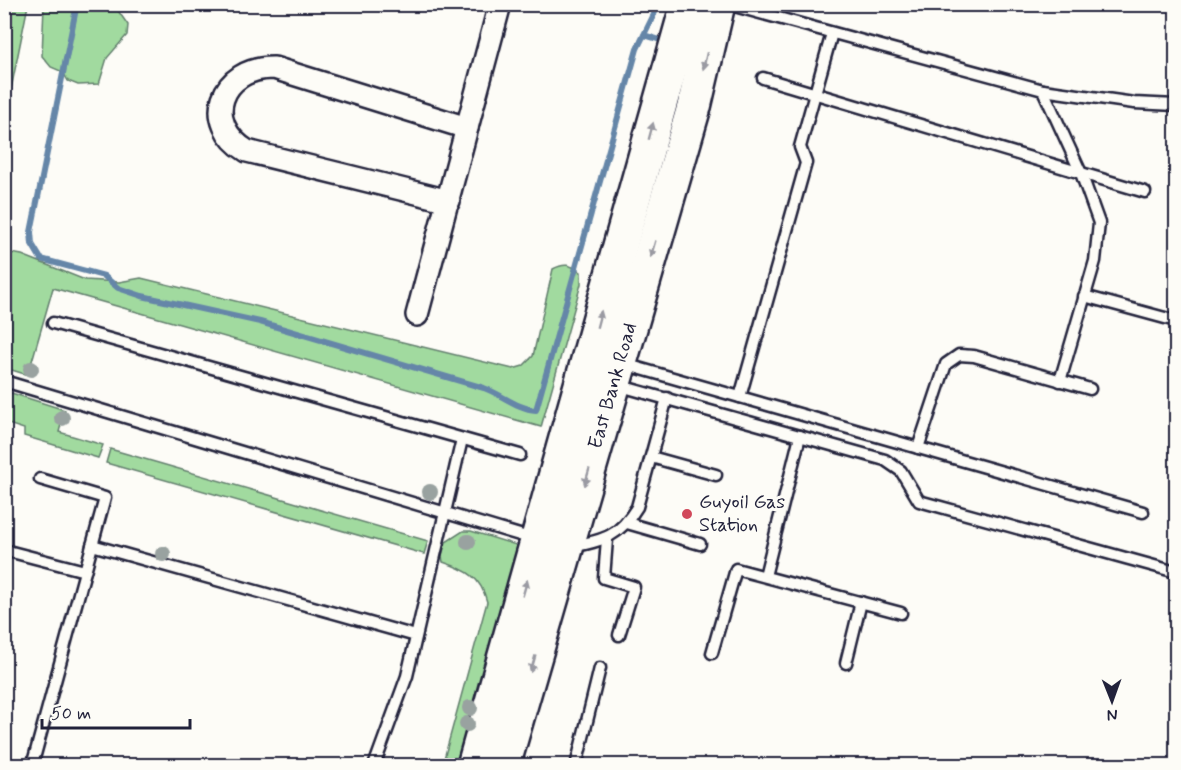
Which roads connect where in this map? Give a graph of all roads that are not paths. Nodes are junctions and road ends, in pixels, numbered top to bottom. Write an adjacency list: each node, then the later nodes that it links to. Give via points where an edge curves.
1 (500, 4): 10 (street)
2 (688, 4): 18 (main road, East Bank Road, one-way to 2)
3 (718, 4): 18 (main road, East Bank Road, one-way to 18, via 694,107)
4 (727, 4): 5 (lane)
5 (832, 33): 7 (lane); 8 (lane)
6 (763, 78): 8 (lane)
7 (1043, 90): 9 (lane); 11 (lane)
8 (815, 93): 11 (lane); 22 (lane, via 800,147 806,163)
9 (1176, 105)
10 (467, 128): 13 (street); 13 (street, via 274,68 243,72 224,95 224,127 248,151)
11 (1081, 173): 12 (lane); 14 (lane, via 1099,223 1098,249)
12 (1144, 192)
13 (449, 201): 15 (street)
14 (1084, 296): 16 (lane); 20 (lane)
15 (417, 315)
16 (1176, 321)
17 (53, 322): 25 (lane)
18 (602, 369): 22 (lane); 23 (lane); 35 (main road, East Bank Road)
19 (4, 381): 32 (lane)
20 (1060, 381): 21 (lane); 26 (lane, via 959,355 946,364)
21 (1090, 389)
22 (740, 397): 26 (lane)
23 (667, 398): 24 (lane); 28 (lane)
24 (800, 436): 40 (lane, via 885,460 901,471 919,501); 41 (lane)
25 (462, 439): 27 (lane); 32 (lane)
26 (918, 448): 31 (lane)
27 (520, 455)
28 (651, 457): 29 (lane); 33 (lane)
29 (716, 475)
30 (40, 479): 37 (lane, via 105,498)
31 (1143, 512)
32 (444, 513): 35 (lane); 45 (lane)
33 (627, 523): 34 (lane); 36 (lane)
34 (607, 539): 35 (lane); 44 (lane, via 604,578 634,587)
35 (552, 544): 51 (main road, East Bank Road, one-way to 35); 52 (main road, East Bank Road, one-way to 52)
36 (700, 544)
37 (92, 545): 39 (lane); 45 (lane)
38 (4, 550): 39 (lane)
39 (85, 571): 49 (lane)
40 (1176, 572)
41 (765, 576): 42 (lane); 46 (lane, via 736,569)
42 (861, 602): 43 (lane); 47 (lane)
43 (901, 613)
44 (619, 635)
45 (416, 636): 50 (lane, via 407,676)
46 (712, 653)
47 (846, 663)
48 (600, 668): 53 (lane)
49 (32, 765)
50 (374, 765)
51 (474, 765)
52 (503, 765)
53 (576, 765)

